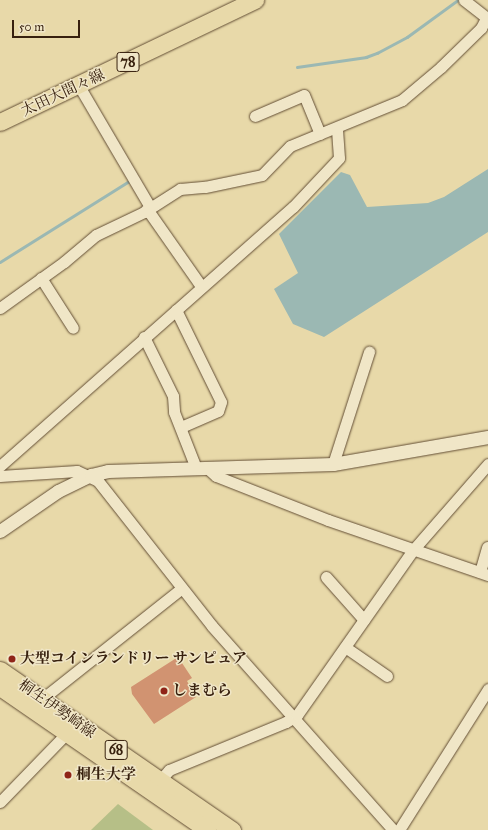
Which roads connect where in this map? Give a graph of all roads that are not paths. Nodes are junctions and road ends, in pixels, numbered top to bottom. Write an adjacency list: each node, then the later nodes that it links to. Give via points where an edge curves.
1 (255, 0): 4 (main road, 太田大間々線 / 78)
2 (464, 0): 3 (street)
3 (487, 19): 7 (street, via 481,28 417,90 394,104)
4 (79, 86): 6 (main road, 太田大間々線 / 78); 9 (street)
5 (255, 116): 8 (street, via 304,95)
6 (0, 122)
7 (338, 128): 8 (street); 11 (street, via 341,151 337,161 293,206)
8 (320, 134): 9 (street, via 284,150 262,175 205,188 183,187)
9 (149, 208): 10 (street, via 96,235); 11 (street)
10 (41, 278): 12 (street); 14 (street)
11 (201, 286): 13 (street)
12 (0, 308)
13 (176, 310): 15 (street); 17 (street, via 221,402 218,411)
14 (73, 328)
15 (144, 337): 17 (street, via 173,396 174,412); 21 (street)
16 (369, 352): 19 (street)
17 (180, 427): 22 (street)
18 (488, 437): 19 (street)
19 (333, 464): 22 (street)
20 (488, 464): 27 (street)
21 (0, 466)
22 (202, 468): 23 (street, via 120,470); 27 (street, via 223,479)
23 (91, 475): 24 (street, via 78,471); 25 (street, via 58,491); 30 (street)
24 (0, 476)
25 (0, 532)
26 (487, 547): 28 (street)
27 (413, 550): 28 (street); 31 (street)
28 (484, 573)
29 (326, 577): 31 (street)
30 (181, 588): 37 (street); 38 (street)
31 (364, 620): 32 (street)
32 (345, 647): 34 (street); 38 (street)
33 (0, 670): 37 (main road, 桐生伊勢崎線 / 68)
34 (387, 676)
35 (0, 687): 39 (main road, 桐生伊勢崎線 / 68)
36 (488, 689): 45 (street)
37 (42, 699): 40 (main road, 桐生伊勢崎線 / 68)
38 (293, 718): 40 (street, via 169,770); 44 (street)
39 (66, 734): 40 (main road, 桐生伊勢崎線 / 68); 41 (street)
40 (155, 785): 42 (main road, 桐生伊勢崎線 / 68); 43 (main road, 桐生伊勢崎線 / 68)
41 (0, 802)
42 (207, 830)
43 (232, 830)
44 (393, 830)
45 (399, 830)

